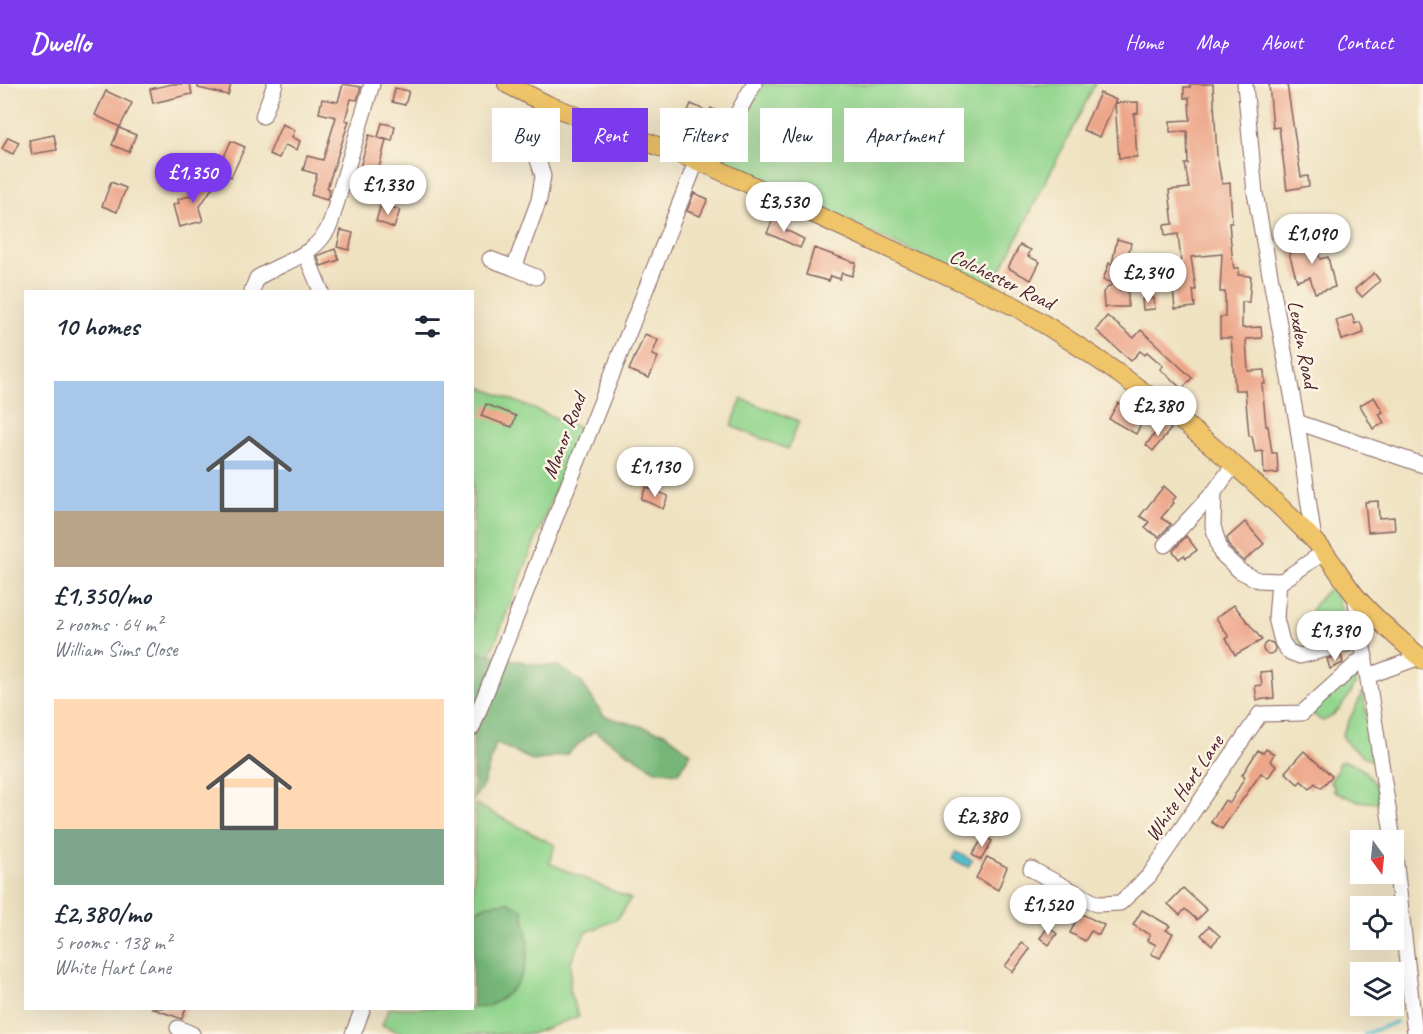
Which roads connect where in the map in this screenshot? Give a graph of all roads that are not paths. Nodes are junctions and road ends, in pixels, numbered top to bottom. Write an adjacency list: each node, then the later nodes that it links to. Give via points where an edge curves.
1 (275, 84): 7 (street)
2 (372, 84): 9 (street, via 330,225 323,240)
3 (507, 84): 6 (main road, Colchester Road)
4 (754, 84): 8 (street, Manor Road)
5 (1245, 84): 15 (street, Lexden Road, via 1255,192)
6 (548, 105): 8 (main road, Colchester Road); 11 (street, via 533,144 543,176 538,200)
7 (263, 116)
8 (703, 163): 17 (main road, Colchester Road, via 1016,307 1108,364); 27 (street, Manor Road)
9 (306, 255): 13 (street, via 257,278); 14 (street)
10 (490, 259): 11 (street)
11 (514, 268): 12 (street)
12 (536, 277)
13 (252, 290)
14 (321, 290)
15 (1297, 422): 16 (street); 20 (street, Lexden Road)
16 (1423, 465)
17 (1233, 466): 18 (street); 20 (main road, Colchester Road)
18 (1214, 492): 19 (street); 21 (street, via 1213,526 1221,553 1248,576)
19 (1165, 545)
20 (1319, 546): 21 (street, via 1292,576); 22 (main road, Colchester Road)
21 (1279, 581): 23 (street, via 1276,618 1289,652 1300,656)
22 (1355, 596): 23 (street); 25 (main road, Colchester Road)
23 (1362, 640): 24 (street)
24 (1365, 657): 26 (street); 29 (street, White Hart Lane, via 1302,712 1260,714 1149,876 1120,903 1097,904)
25 (1422, 658): 26 (street)
26 (1368, 676): 28 (street)
27 (474, 723)
28 (1391, 830)
29 (1031, 869)
30 (1398, 884): 33 (street)
31 (362, 1010): 32 (street)
32 (353, 1034)
33 (1415, 1034)

